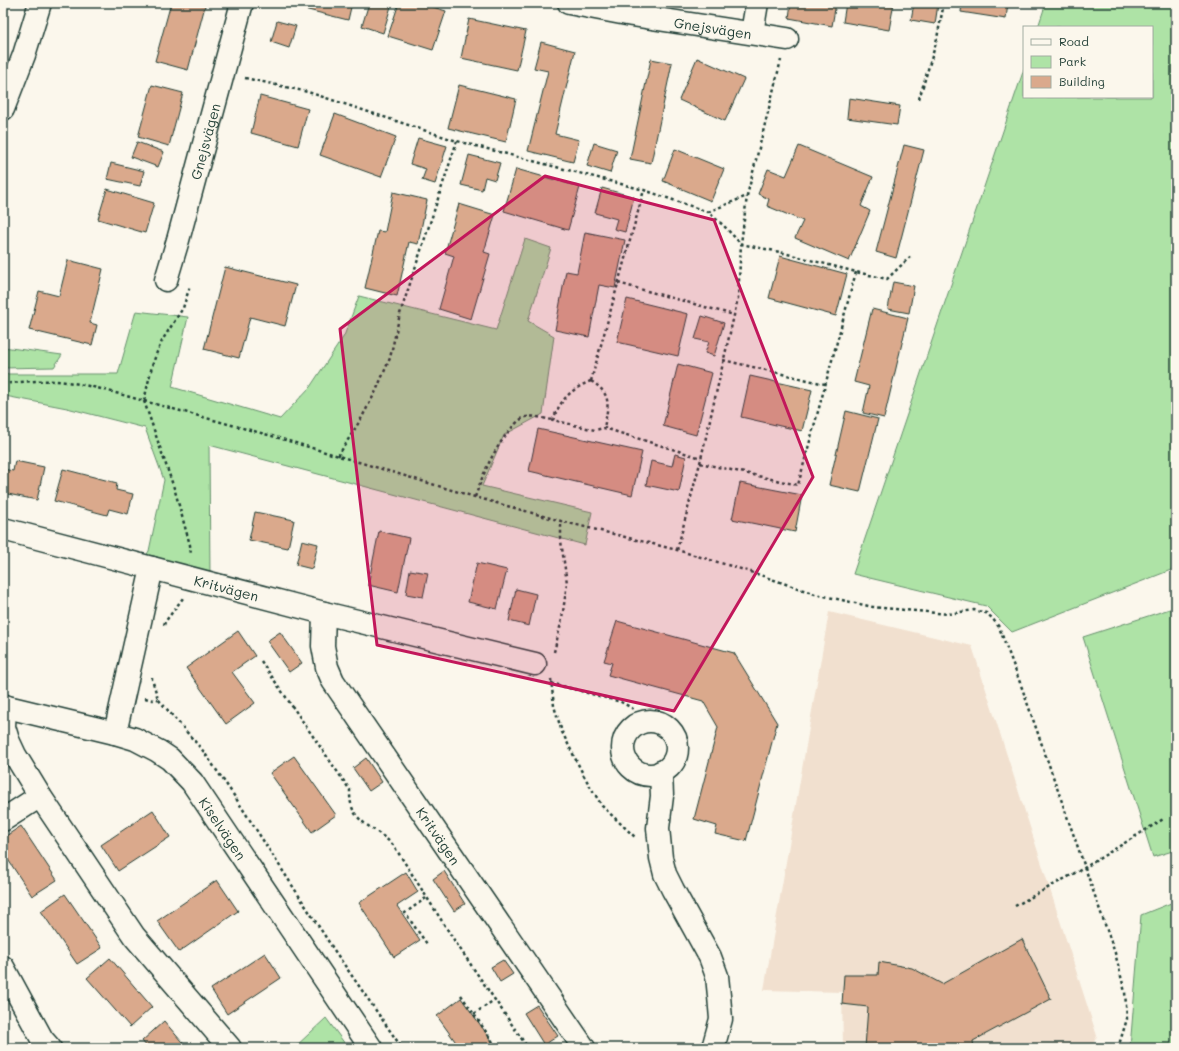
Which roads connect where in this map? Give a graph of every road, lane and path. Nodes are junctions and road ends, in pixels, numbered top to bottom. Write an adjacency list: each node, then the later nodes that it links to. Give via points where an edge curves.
1 (40, 3): 10 (street, via 24,55)
2 (242, 3): 8 (street, Gnejsvägen)
3 (569, 3): 6 (street, Gnejsvägen)
4 (757, 3): 6 (street)
5 (944, 3): 9 (path, via 936,43)
6 (752, 33): 7 (street, Gnejsvägen)
7 (787, 39): 13 (path)
8 (223, 72): 11 (path, via 308,92); 18 (street, Gnejsvägen)
9 (919, 99)
10 (3, 109)
11 (457, 142): 12 (path); 28 (path, via 400,314 390,358 362,420)
12 (644, 190): 14 (path); 19 (path)
13 (746, 196): 14 (path); 15 (path)
14 (708, 212): 15 (path)
15 (741, 244): 17 (path); 20 (path, via 738,298)
16 (911, 256): 17 (path, via 887,279)
17 (856, 272): 24 (path)
18 (166, 280)
19 (618, 284): 20 (path); 22 (path)
20 (734, 315): 21 (path)
21 (723, 360): 24 (path); 29 (path)
22 (590, 381): 26 (path, via 565,398); 27 (path, via 600,387 608,403)
23 (3, 384): 25 (path, via 56,381)
24 (826, 384): 30 (path, via 798,485)
25 (144, 401)
26 (553, 420): 27 (path, via 596,430); 31 (path, via 526,416 516,423 488,464)
27 (604, 428): 29 (path)
28 (338, 456): 31 (path); 36 (path, via 144,401 171,478 190,545 192,569)
29 (701, 458): 30 (path)
30 (700, 463): 34 (path)
31 (475, 497): 32 (path)
32 (561, 521): 34 (path); 39 (path, via 567,583)
33 (3, 529): 35 (street, Kritvägen)
34 (677, 550): 52 (path, via 815,594 873,607 948,614 974,610 986,613 999,627)
35 (152, 568): 36 (street, Kritvägen); 46 (street)
36 (189, 578): 37 (street, Kritvägen); 38 (path, via 182,601)
37 (324, 613): 41 (street, Kritvägen); 66 (street, Kritvägen, via 323,646 327,667 334,681)
38 (163, 628)
39 (554, 654)
40 (261, 661): 53 (path, via 350,790 352,808 356,814 362,822 394,846)
41 (543, 670): 43 (path)
42 (153, 672): 63 (path, via 152,679 158,699 204,752 334,950)
43 (551, 683): 45 (path, via 621,702 632,708); 51 (path, via 554,706 562,732 584,776 602,806)
44 (4, 706): 46 (street, Kiselvägen); 48 (street, via 4,727 8,740)
45 (642, 722): 47 (street, via 660,722 673,734 676,742 674,760); 47 (street, via 634,725 628,732 624,740 624,757 629,765 644,774)
46 (115, 733): 62 (street, Kiselvägen, via 135,739 158,751 170,759 192,782)
47 (661, 772): 67 (street, via 662,796 658,828 665,874 710,957 716,976 721,1019)
48 (40, 796): 50 (street); 61 (street, via 134,936)
49 (1165, 818): 52 (path)
50 (3, 820)
51 (638, 840)
52 (1084, 868): 54 (path); 68 (path, via 1125,992 1126,1019)
53 (426, 898): 55 (path, via 405,912); 58 (path)
54 (1015, 906)
55 (427, 944)
56 (3, 967): 60 (street, via 42,1039)
57 (461, 995): 59 (path)
58 (494, 1000): 59 (path); 65 (path)
59 (474, 1014): 64 (path)
60 (50, 1048)
61 (230, 1048)
62 (371, 1048)
63 (402, 1048)
64 (497, 1048)
65 (528, 1048)
66 (584, 1048)
67 (713, 1048)
68 (1118, 1048)

